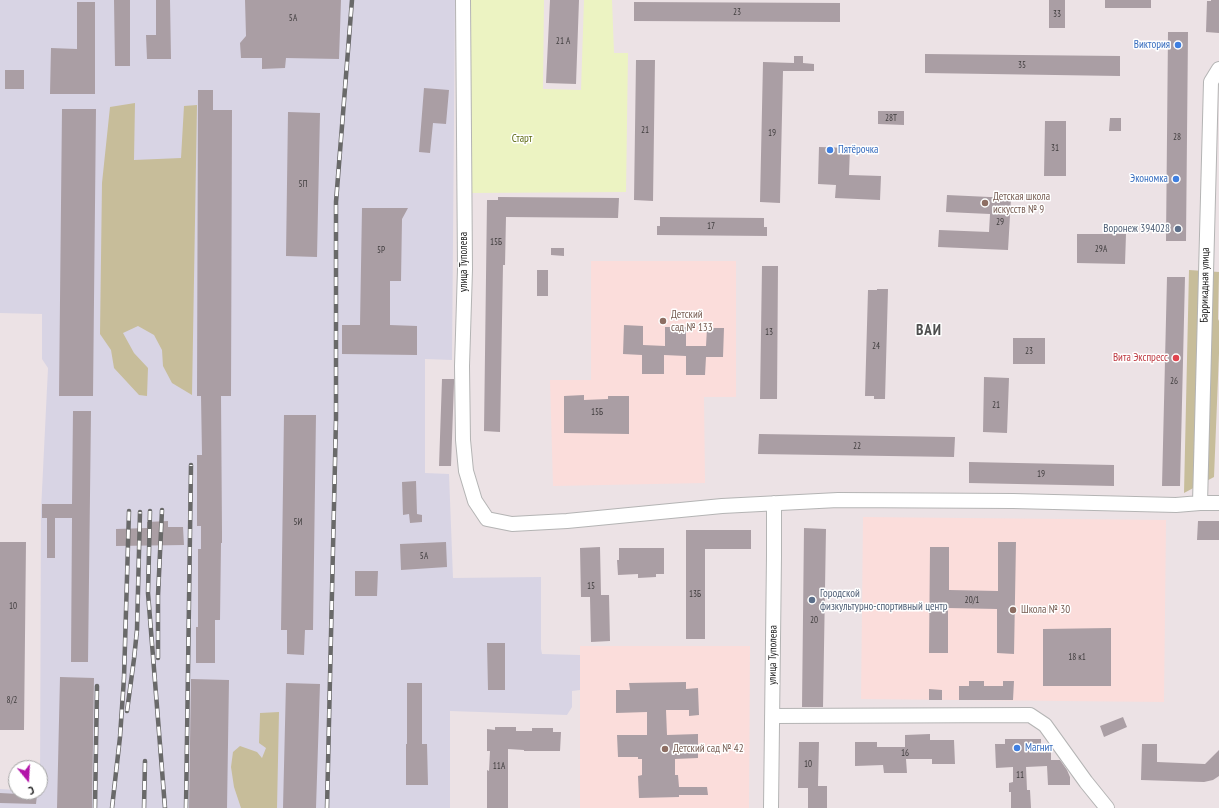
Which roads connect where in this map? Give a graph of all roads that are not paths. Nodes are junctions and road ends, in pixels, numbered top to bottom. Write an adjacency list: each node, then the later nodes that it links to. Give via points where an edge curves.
1 (463, 0): 3 (street, улица Туполева, via 463,440 466,471 475,501 487,519 512,524)
2 (1219, 69): 4 (street, Баррикадная улица, via 1211,82)
3 (774, 503): 4 (street, via 838,500 1176,505); 6 (street, улица Туполева)
4 (1200, 503): 5 (street)
5 (1219, 503)
6 (772, 716): 7 (street, улица Туполева); 8 (street, via 1030,714 1045,725)
7 (771, 808)
8 (1107, 808)

